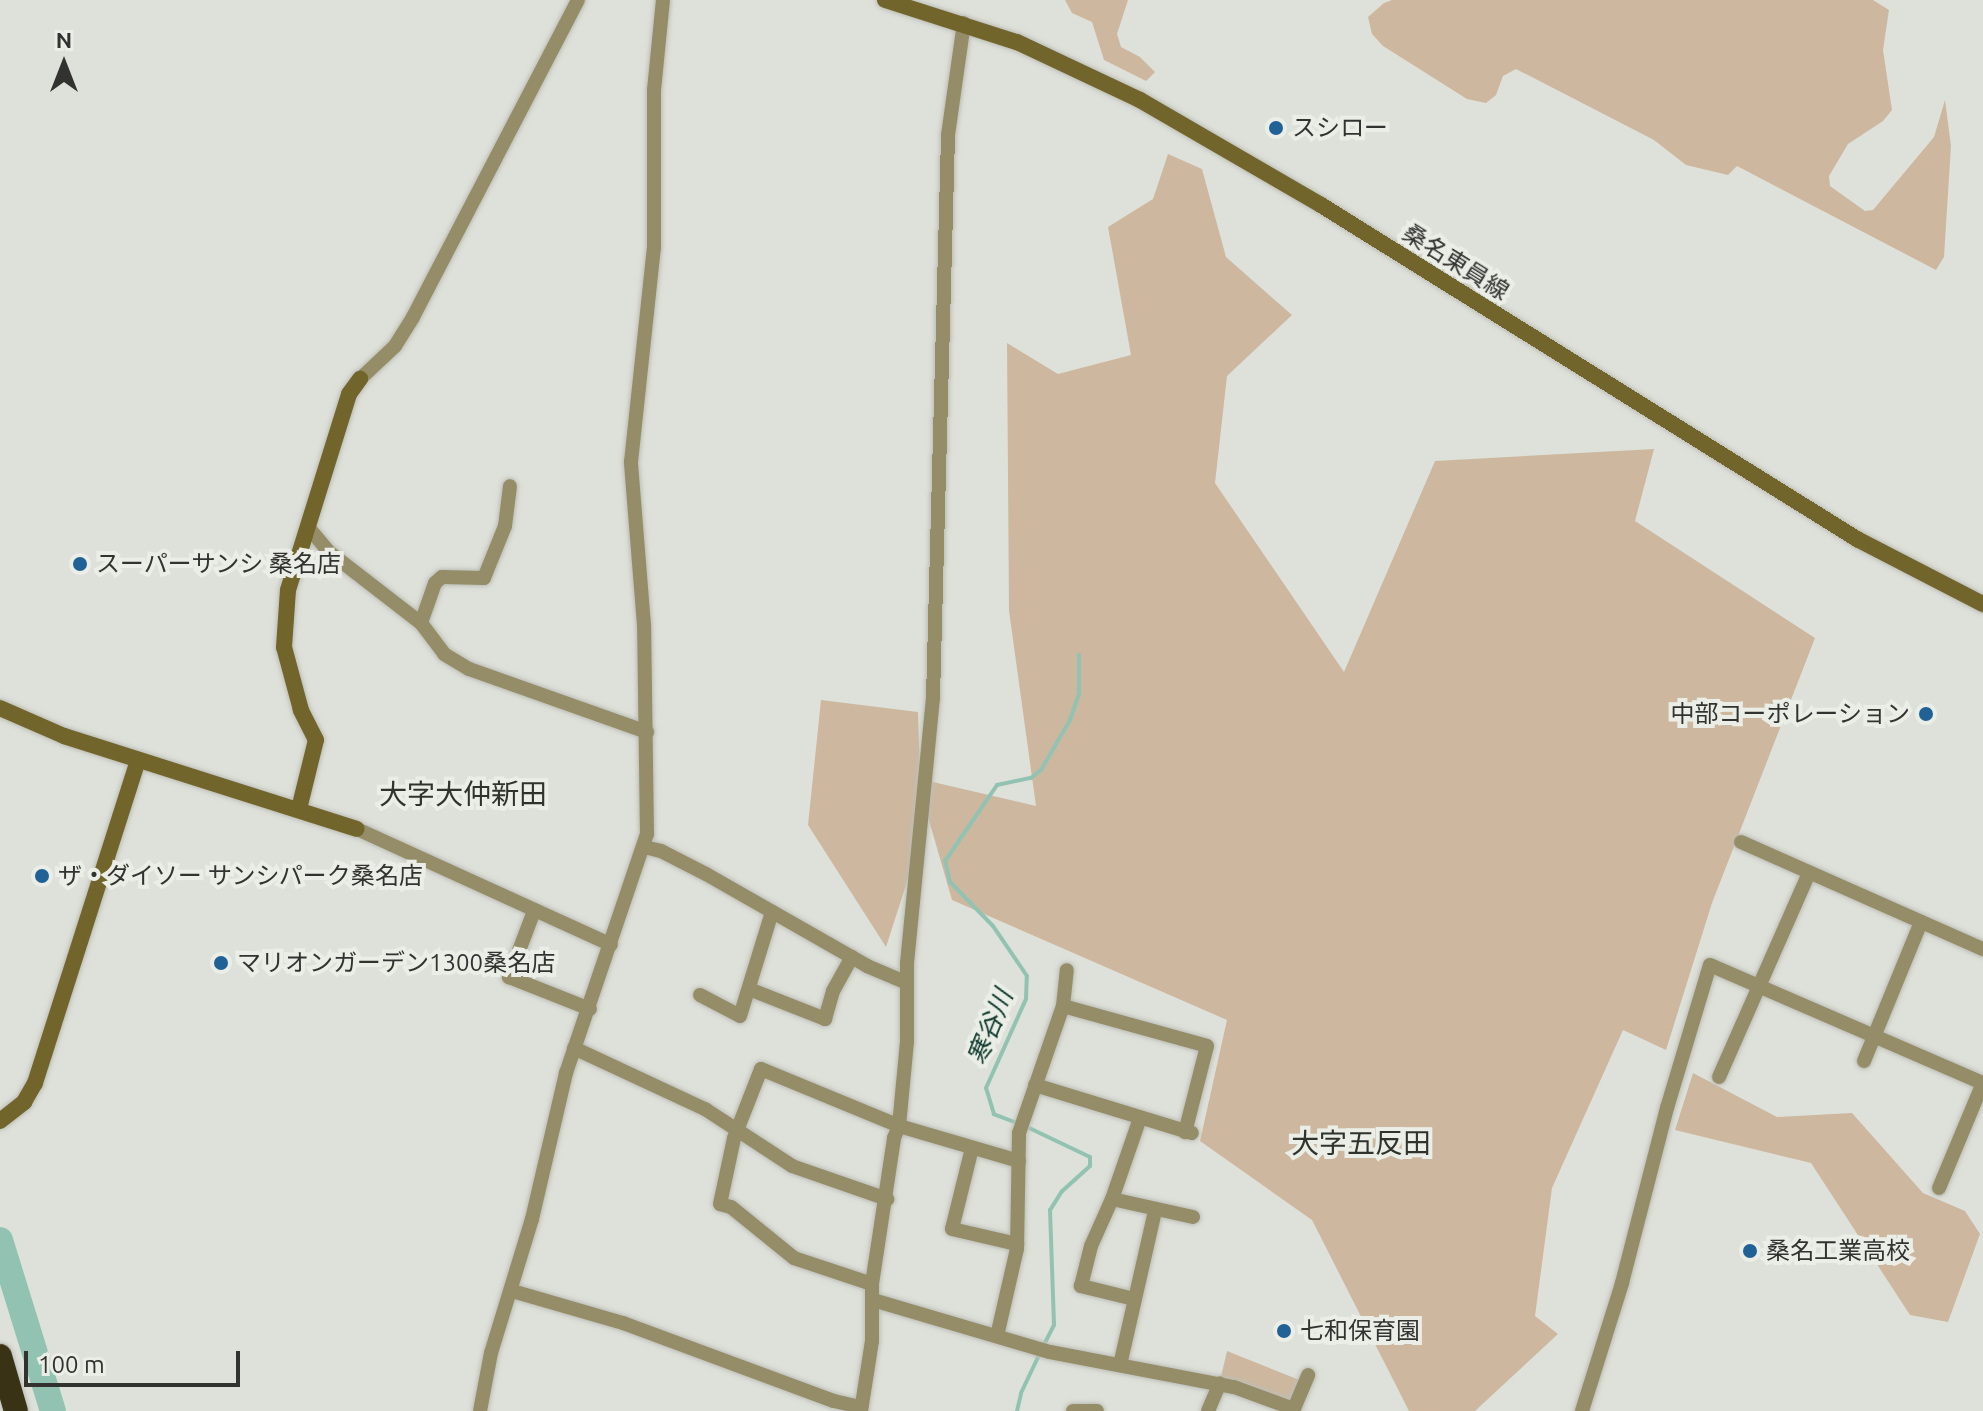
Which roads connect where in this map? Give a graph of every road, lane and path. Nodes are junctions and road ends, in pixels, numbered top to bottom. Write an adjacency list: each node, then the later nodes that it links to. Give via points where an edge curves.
1 (578, 0): 5 (street, via 413,317 395,346)
2 (663, 0): 11 (street, via 654,90 654,248 631,462)
3 (885, 0): 4 (main road, 桑名東員線)
4 (964, 23): 8 (main road, 桑名東員線, via 1017,42 1153,108 1321,205 1857,539); 25 (street, via 948,135 936,661)
5 (360, 379): 7 (main road, via 349,394)
6 (510, 486): 9 (street, via 505,526 484,578 442,577)
7 (308, 527): 9 (street, via 329,552); 13 (main road, via 288,590 284,624 291,676 316,740)
8 (1983, 604)
9 (421, 623): 11 (street, via 444,654 469,669)
10 (0, 708): 12 (main road, via 54,733)
11 (647, 732): 16 (street, via 649,818)
12 (138, 760): 13 (main road); 38 (main road, via 35,1083 24,1102)
13 (299, 809): 14 (main road)
14 (357, 829): 18 (street)
15 (1741, 842): 17 (street)
16 (644, 847): 19 (street, via 661,851); 21 (street)
17 (1809, 873): 20 (street); 26 (street)
18 (534, 911): 21 (street); 30 (street, via 509,977)
19 (772, 912): 23 (street); 27 (street)
20 (1921, 922): 22 (street); 31 (street)
21 (611, 945): 30 (street)
22 (1983, 949)
23 (852, 957): 25 (street); 27 (street, via 825,1019)
24 (1067, 970): 29 (street)
25 (907, 983): 39 (street)
26 (1760, 987): 31 (street); 34 (street); 65 (street, via 1710,965)
27 (749, 989): 28 (street, via 740,1016)
28 (700, 995)
29 (1063, 1006): 36 (street); 37 (street, via 1207,1046 1190,1133)
30 (590, 1009): 32 (street)
31 (1874, 1036): 33 (street); 35 (street)
32 (574, 1048): 40 (street, via 705,1109); 50 (street)
33 (1864, 1061)
34 (1719, 1077)
35 (1983, 1083): 43 (street)
36 (1035, 1085): 37 (street); 42 (street, via 1019,1133)
37 (1140, 1118): 45 (street)
38 (0, 1121)
39 (899, 1126): 40 (street, via 761,1069); 41 (street); 44 (street)
40 (737, 1130): 44 (street, via 792,1166); 49 (street, via 720,1204 731,1207 794,1258)
41 (972, 1148): 42 (street); 48 (street, via 952,1229)
42 (1019, 1161): 48 (street)
43 (1939, 1188)
44 (887, 1199): 49 (street)
45 (1112, 1199): 46 (street); 51 (street, via 1091,1246 1081,1286)
46 (1155, 1211): 47 (street); 51 (street)
47 (1193, 1217)
48 (1017, 1244): 53 (street)
49 (872, 1284): 52 (street)
50 (512, 1291): 58 (street, via 623,1323); 61 (street, via 491,1353)
51 (1134, 1299): 55 (street)
52 (873, 1300): 53 (street); 58 (street)
53 (997, 1336): 55 (street)
54 (0, 1356): 60 (highway)
55 (1120, 1365): 57 (street)
56 (1308, 1375): 59 (street)
57 (1220, 1383): 59 (street); 64 (street)
58 (861, 1409)
59 (1294, 1410)
60 (16, 1411)
61 (480, 1411)
62 (1073, 1411): 63 (street)
63 (1097, 1411)
64 (1208, 1411)
65 (1582, 1411)

